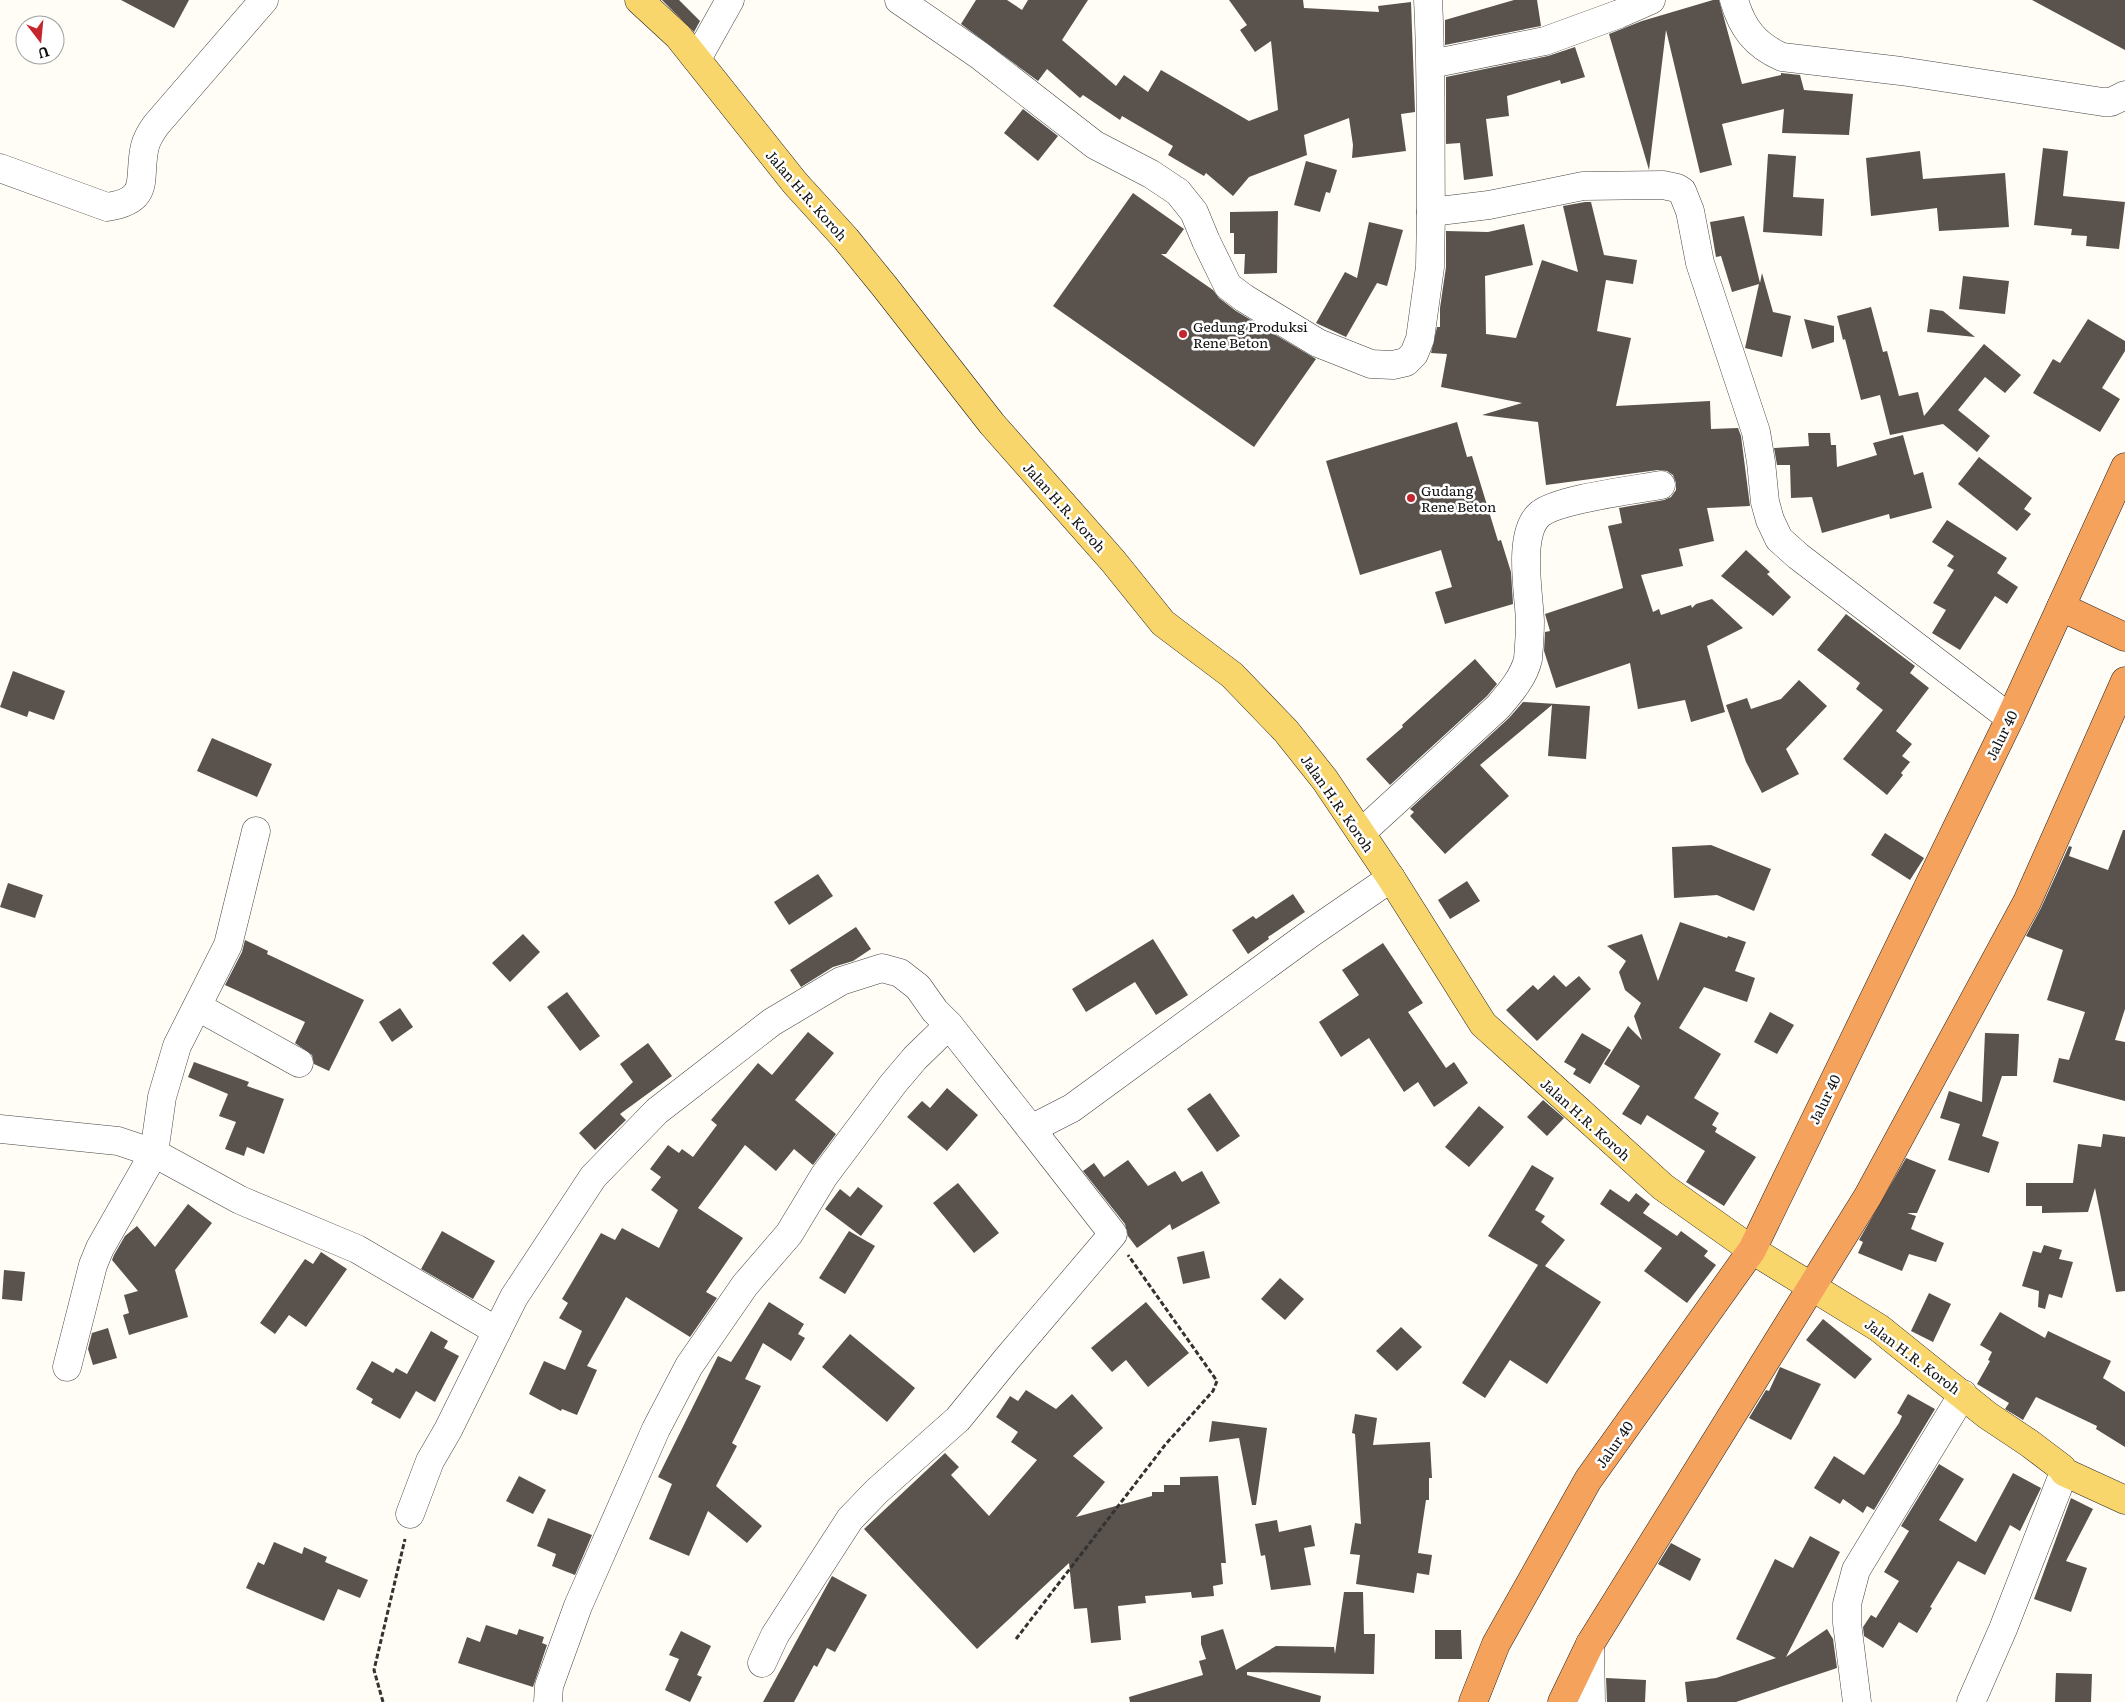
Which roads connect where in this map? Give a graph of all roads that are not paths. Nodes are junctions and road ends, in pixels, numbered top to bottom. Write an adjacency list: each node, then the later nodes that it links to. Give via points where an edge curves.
1 (264, 0): 11 (street, via 148,137 142,181 133,198 107,207)
2 (639, 0): 8 (main road, Jalan H.R. Koroh, via 678,36)
3 (730, 0): 8 (street)
4 (899, 0): 12 (street, via 979,55 1095,145 1152,174 1178,192 1194,212 1228,286 1318,343 1370,364 1393,366 1406,362 1414,354 1420,339 1430,267)
5 (1428, 0): 9 (street)
6 (1651, 0): 9 (street, via 1545,41)
7 (1734, 0): 10 (street, via 1741,21 1752,35 1764,49 1782,57 1901,71 2103,102 2111,102)
8 (697, 59): 20 (main road, Jalan H.R. Koroh, via 795,183 885,287 992,424 1113,560 1163,622 1232,674 1286,731)
9 (1431, 64): 12 (street)
10 (2125, 94)
11 (0, 168)
12 (1431, 212): 18 (street, via 1489,205 1583,186 1663,185 1682,191 1690,211 1700,264 1756,432 1765,502 1779,539)
13 (2125, 467): 15 (highway, Jalur 40)
14 (1661, 485): 20 (street, via 1556,505 1539,515 1530,528 1525,561 1530,622 1527,660 1516,686 1498,707)
15 (2061, 607): 16 (highway); 18 (highway, Jalur 40)
16 (2125, 637)
17 (2125, 681): 29 (highway, via 2027,902 1868,1196)
18 (2010, 718): 28 (highway, Jalur 40)
19 (256, 831): 22 (street, via 228,945)
20 (1361, 833): 21 (main road, Jalan H.R. Koroh)
21 (1391, 878): 26 (street, via 1072,1108); 28 (main road, Jalan H.R. Koroh, via 1483,1024 1663,1187)
22 (198, 1007): 24 (street); 27 (street, via 177,1046 166,1082)
23 (949, 1025): 26 (street); 30 (street, via 918,987 900,973 882,968 841,981 772,1022 657,1111 593,1177 514,1297); 38 (street, via 893,1084 824,1176 790,1234 745,1285 689,1366 656,1429 578,1606 549,1686)
24 (299, 1063)
25 (0, 1129): 27 (street, via 118,1141)
26 (1031, 1129): 37 (street, via 1113,1234 958,1419 850,1519 775,1635)
27 (154, 1153): 30 (street, via 240,1200 357,1249); 31 (street, via 93,1265)
28 (1752, 1250): 29 (main road, Jalan H.R. Koroh); 39 (highway, Jalur 40, via 1588,1480 1496,1644)
29 (1810, 1287): 32 (main road, Jalan H.R. Koroh, via 1879,1328); 36 (highway)
30 (497, 1331): 35 (street, via 430,1461)
31 (67, 1367)
32 (1963, 1394): 33 (main road, Jalan H.R. Koroh); 42 (street, via 1856,1570 1847,1604 1847,1622)
33 (2064, 1472): 34 (main road, Jalan H.R. Koroh); 43 (street)
34 (2125, 1500)
35 (410, 1514)
36 (1590, 1644): 40 (highway); 41 (street)
37 (762, 1663)
38 (548, 1702)
39 (1473, 1702)
40 (1562, 1702)
41 (1591, 1702)
42 (1857, 1702)
43 (1971, 1702)

